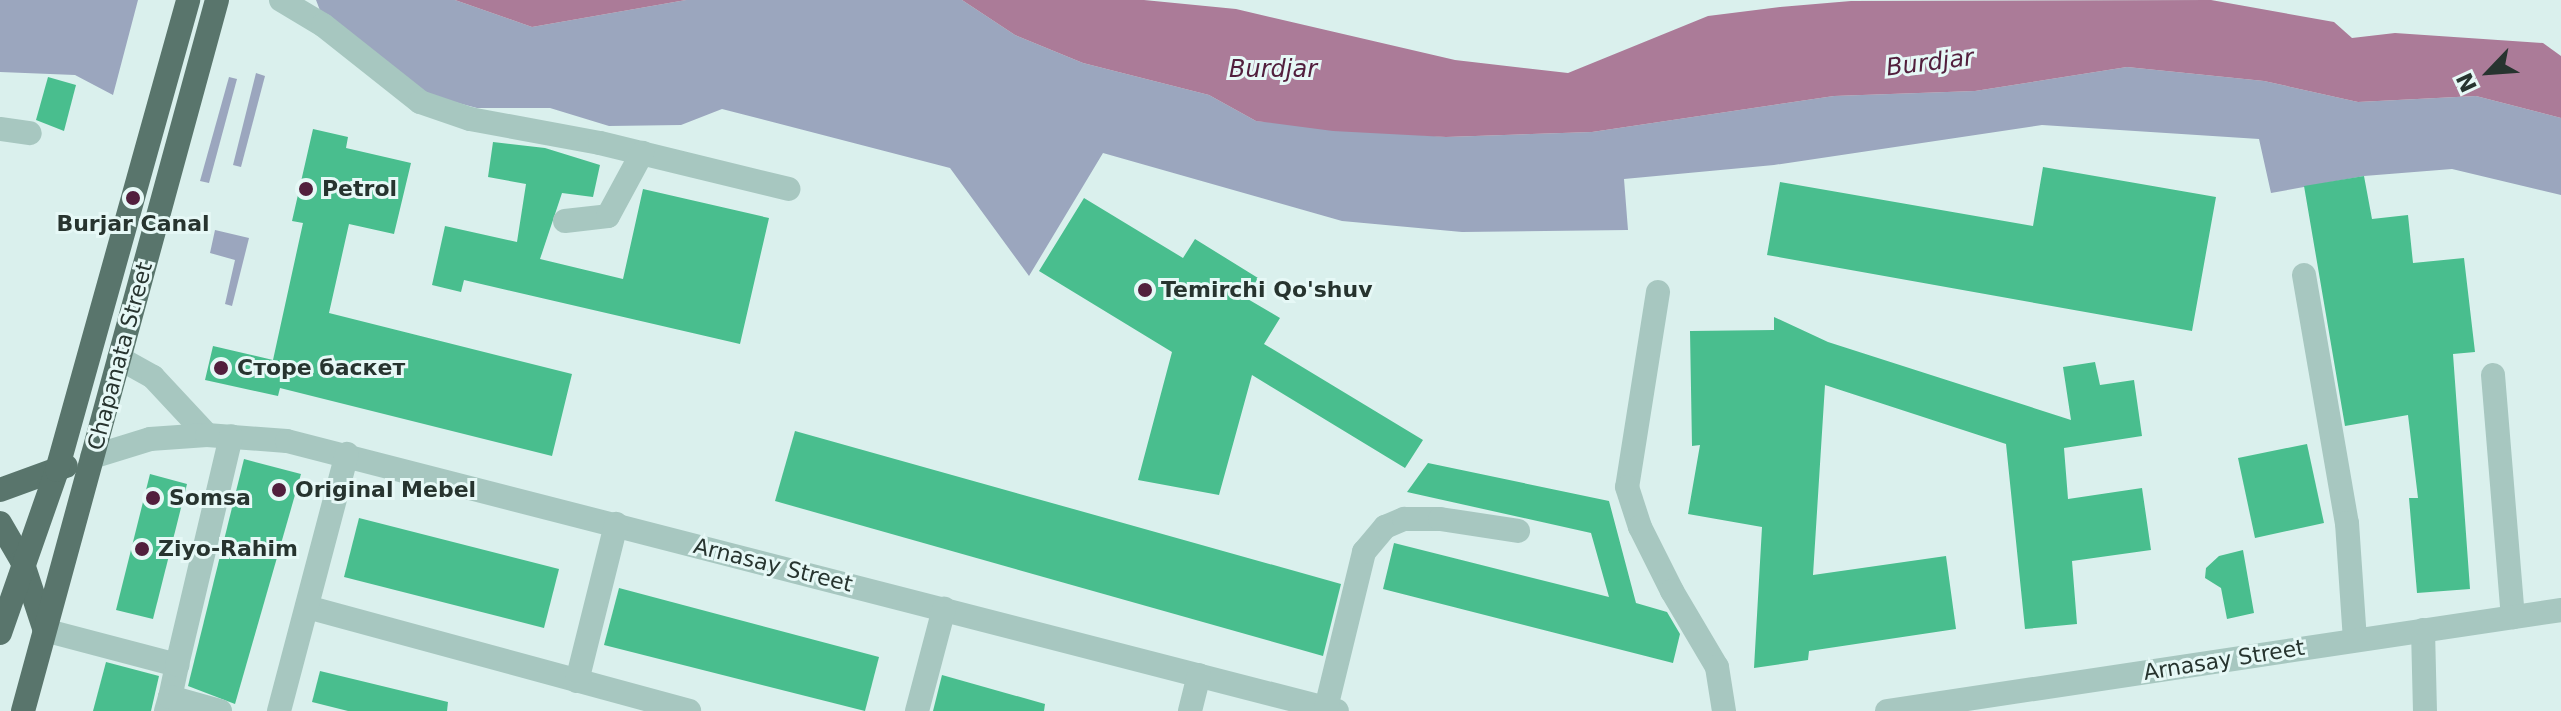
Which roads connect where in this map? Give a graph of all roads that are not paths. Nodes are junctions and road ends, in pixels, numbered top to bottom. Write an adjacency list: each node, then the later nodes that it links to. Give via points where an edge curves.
1 (188, 0): 16 (main road, Chapanata Street)
2 (217, 0): 11 (main road, Chapanata Street)
3 (281, 0): 6 (street, via 323,25 420,102 470,119)
4 (0, 129): 5 (street)
5 (30, 133)
6 (642, 153): 7 (street); 8 (street, via 608,216)
7 (788, 189)
8 (565, 221)
9 (2304, 275): 29 (street, via 2347,523)
10 (1658, 292): 42 (street, via 1627,487 1672,591 1717,667)
11 (119, 358): 13 (street, via 153,377); 15 (main road, Chapanata Street)
12 (2493, 375): 25 (street)
13 (219, 435): 14 (street, Arnasay Street); 15 (street, Arnasay Street, via 150,439); 30 (street)
14 (347, 454): 19 (street, Arnasay Street); 22 (street)
15 (92, 457): 16 (main road, Arnasay Street); 27 (main road, Chapanata Street)
16 (57, 470): 17 (main road, Arnasay Street); 21 (main road, Chapanata Street)
17 (0, 490)
18 (0, 523): 21 (main road)
19 (616, 524): 23 (street, Arnasay Street); 32 (street)
20 (1518, 531): 35 (street, via 1440,519 1404,519 1385,527 1364,552)
21 (22, 561): 26 (main road, Chapanata Street); 27 (main road)
22 (307, 607): 32 (street); 38 (street)
23 (944, 609): 31 (street, Arnasay Street); 40 (street)
24 (2561, 610): 25 (street, Arnasay Street)
25 (2513, 617): 28 (street, Arnasay Street)
26 (1, 620)
27 (44, 630): 30 (street); 36 (main road, Chapanata Street)
28 (2423, 630): 29 (street, Arnasay Street); 44 (street)
29 (2355, 640): 43 (street, Arnasay Street)
30 (177, 665): 34 (street)
31 (1199, 675): 33 (street, Arnasay Street); 41 (street)
32 (577, 681): 39 (street)
33 (1258, 701): 35 (street, Arnasay Street)
34 (168, 704): 37 (street)
35 (1332, 710)
36 (23, 711)
37 (220, 711)
38 (279, 711)
39 (689, 711)
40 (917, 711)
41 (1190, 711)
42 (1724, 711)
43 (1887, 711)
44 (2425, 711)

